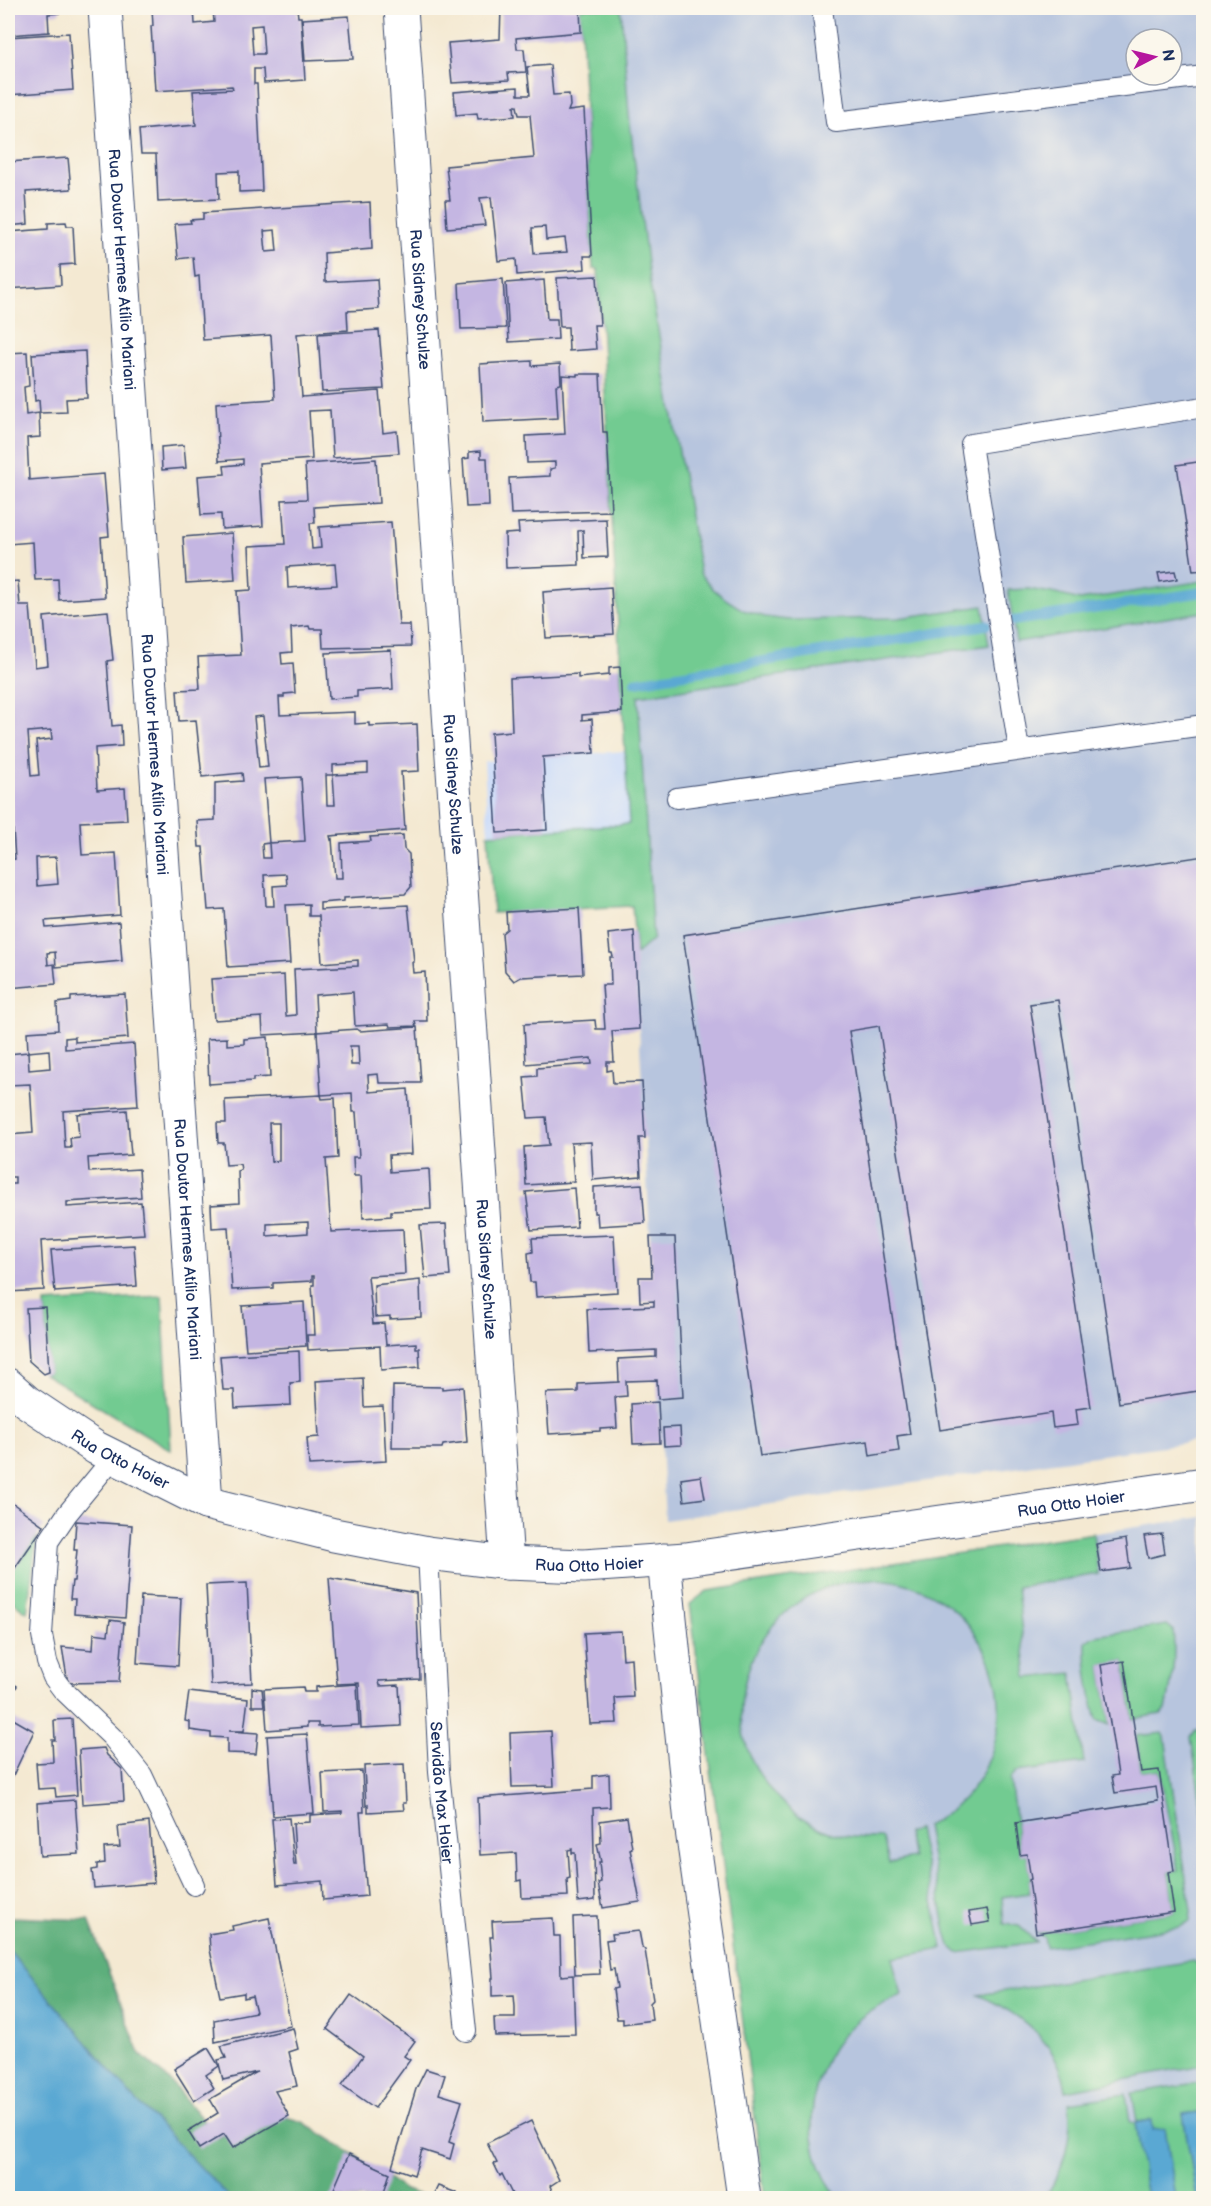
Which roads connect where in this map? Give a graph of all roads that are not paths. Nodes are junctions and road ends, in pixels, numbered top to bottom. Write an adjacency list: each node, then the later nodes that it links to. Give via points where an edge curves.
1 (105, 8): 12 (street, Rua Doutor Hermes Atílio Mariani)
2 (401, 8): 15 (street, Rua Sidney Schulze)
3 (822, 8): 4 (lane, via 836,122)
4 (1203, 76)
5 (1203, 407): 7 (lane, via 971,444)
6 (1203, 725): 7 (lane)
7 (1019, 750): 8 (lane)
8 (677, 798)
9 (8, 1385): 10 (street, Rua Otto Hoier, via 27,1402)
10 (113, 1458): 12 (street, Rua Otto Hoier); 16 (lane, via 48,1542 44,1649 53,1677 62,1689 112,1737 142,1775)
11 (1203, 1484): 14 (street, Rua Otto Hoier)
12 (206, 1503): 13 (street, Rua Otto Hoier, via 334,1535)
13 (428, 1553): 15 (street, Rua Otto Hoier); 17 (lane, Servidão Max Hoier, via 439,1772)
14 (664, 1560): 15 (street, Rua Otto Hoier, via 584,1566); 18 (street, via 691,1823)
15 (507, 1563)
16 (194, 1886)
17 (466, 2031)
18 (744, 2199)

